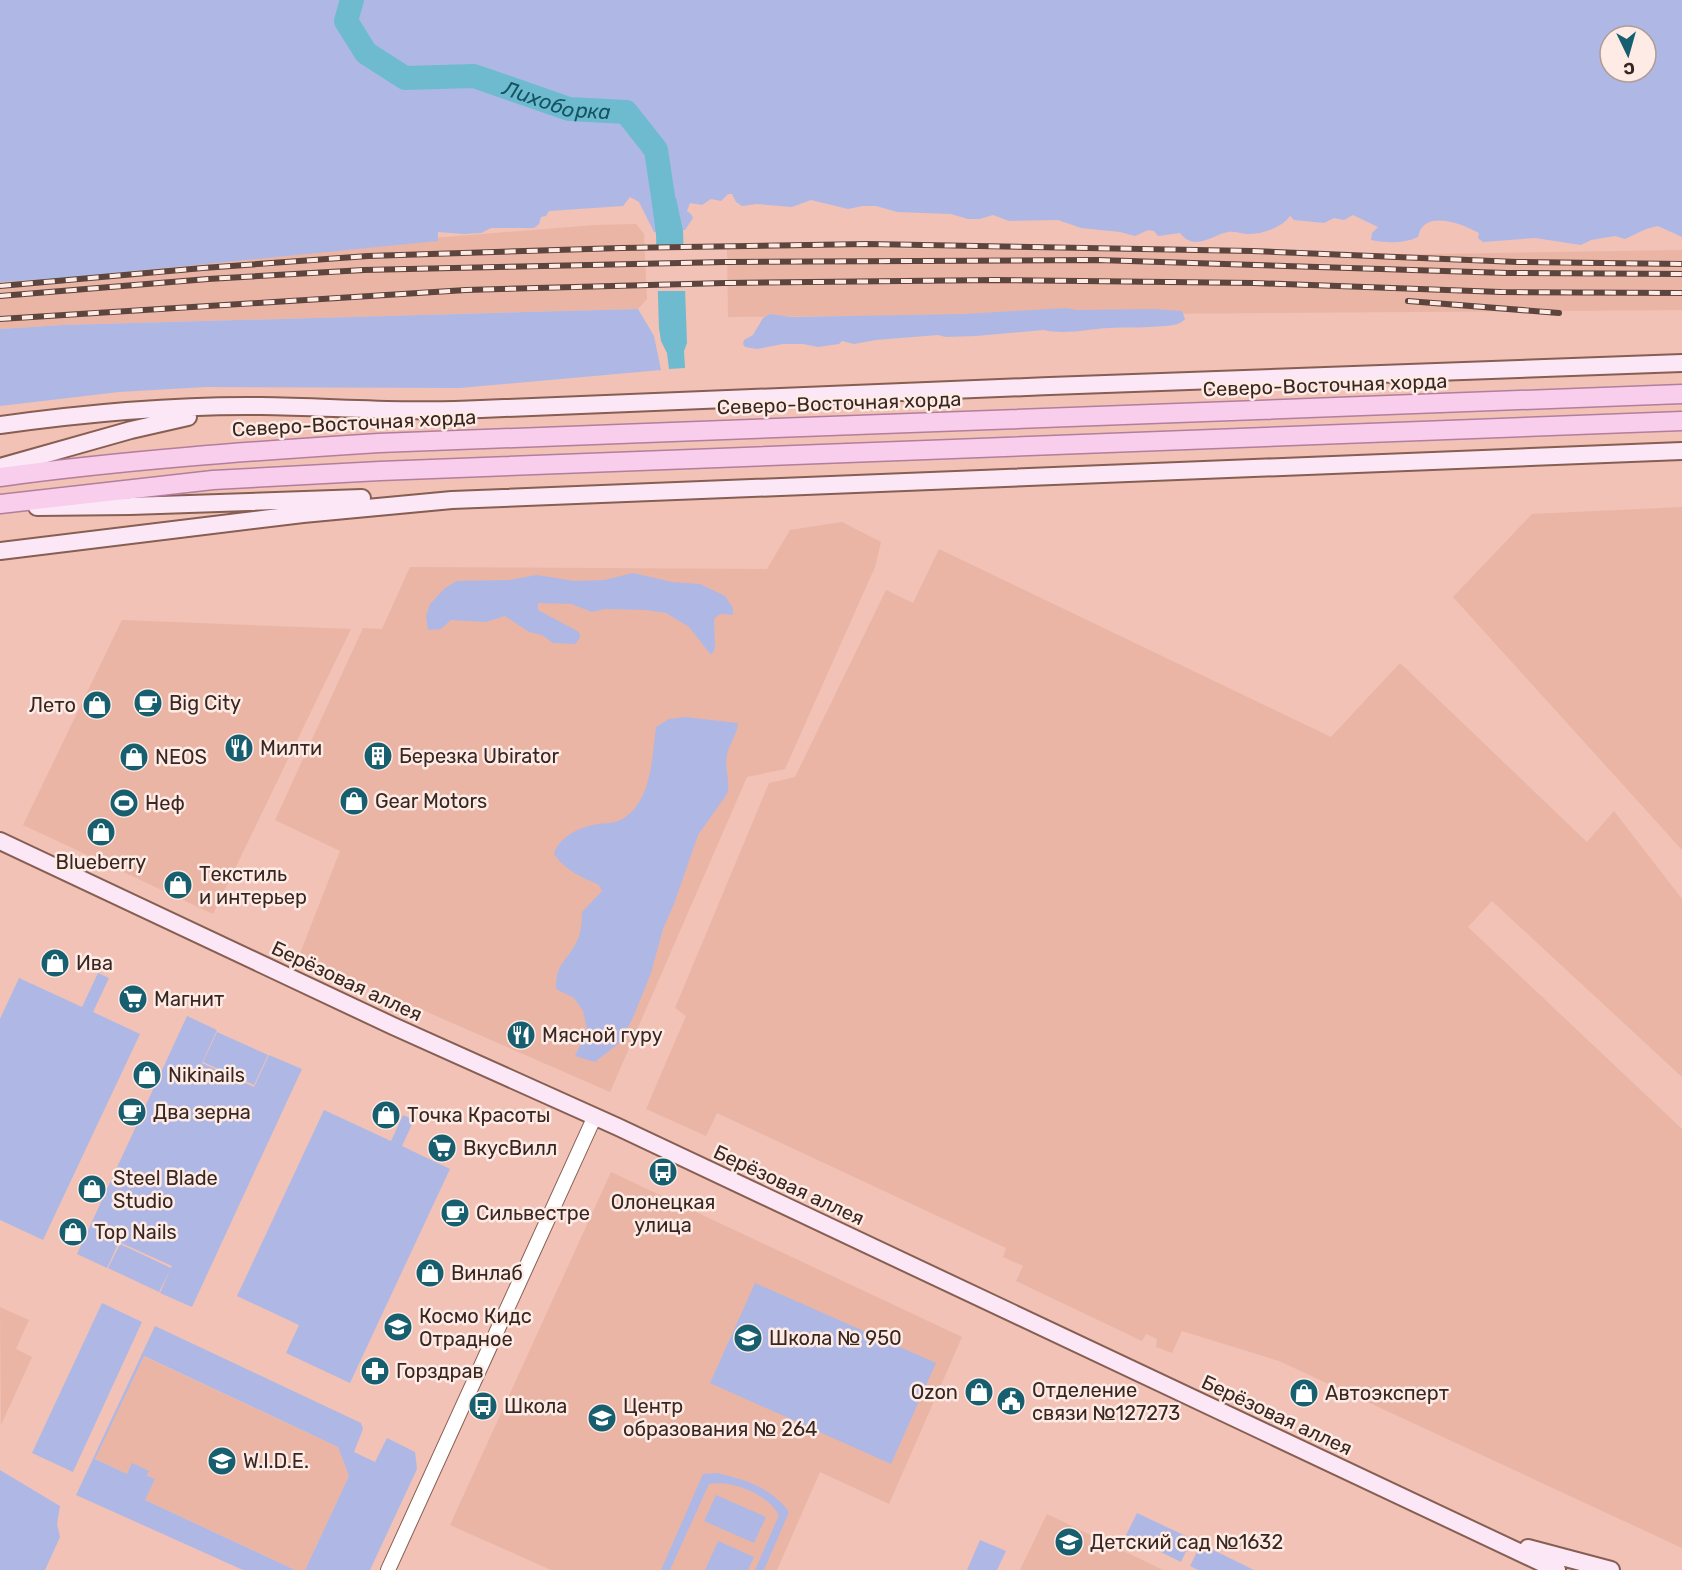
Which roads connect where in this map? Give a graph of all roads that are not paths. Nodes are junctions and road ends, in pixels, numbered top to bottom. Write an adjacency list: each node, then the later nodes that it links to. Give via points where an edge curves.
1 (1682, 363): 3 (main road, via 452,411)
2 (1682, 393): 8 (main road, Северо-Восточная хорда, via 379,443 86,465)
3 (260, 406): 5 (main road, via 132,411); 7 (main road, via 167,420)
4 (1682, 421): 10 (main road, via 380,471 213,480)
5 (0, 425)
6 (1682, 452): 9 (main road)
7 (0, 467)
8 (0, 477)
9 (452, 500): 10 (main road); 11 (main road)
10 (0, 506)
11 (0, 551)
12 (0, 841): 13 (main road, Берёзовая аллея, via 393,1026)
13 (595, 1116): 14 (main road, Берёзовая аллея); 15 (street)
14 (1489, 1538): 16 (main road, Берёзовая аллея); 17 (main road)
15 (388, 1570)
16 (1557, 1570)
17 (1611, 1570)

